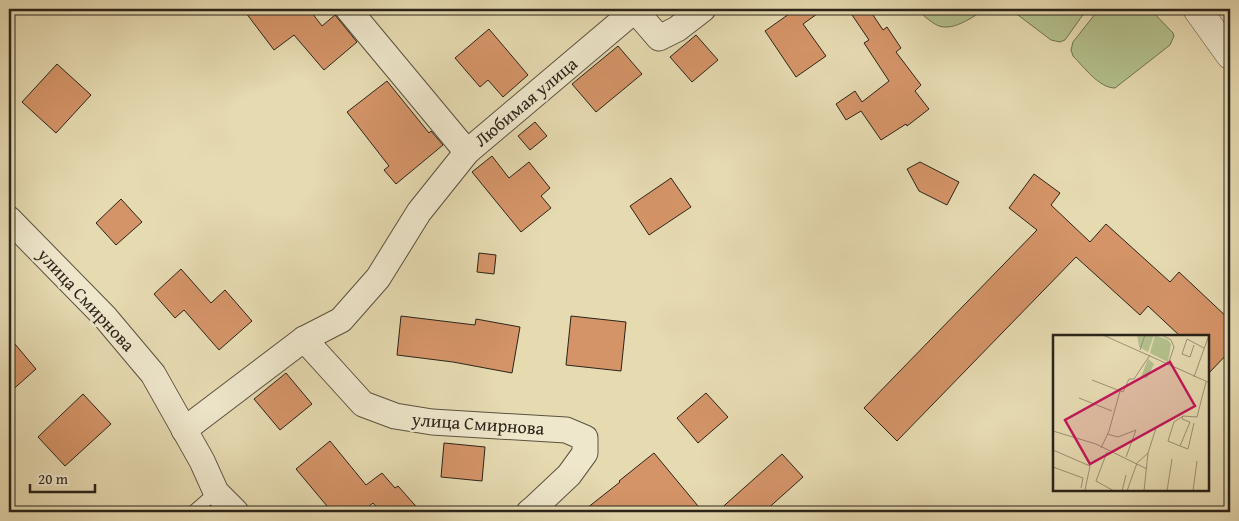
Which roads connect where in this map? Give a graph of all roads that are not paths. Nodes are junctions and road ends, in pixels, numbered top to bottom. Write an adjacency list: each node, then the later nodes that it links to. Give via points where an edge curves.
1 (348, 9): 6 (street, Любимая улица)
2 (635, 9): 3 (street, Любимая улица, via 659,38 678,29); 6 (street, Любимая улица)
3 (703, 9)
4 (1206, 12): 5 (street)
5 (1230, 55)
6 (467, 152): 8 (street, via 419,212 378,278 341,320)
7 (9, 219): 9 (street, улица Смирнова, via 105,317 153,374)
8 (304, 340): 9 (street); 13 (street, улица Смирнова, via 364,404 394,416 432,422 566,430 585,438 585,453 580,460)
9 (184, 430): 10 (street, улица Смирнова)
10 (216, 492): 11 (lane); 12 (street, улица Смирнова)
11 (193, 512)
12 (236, 512)
13 (529, 512)

